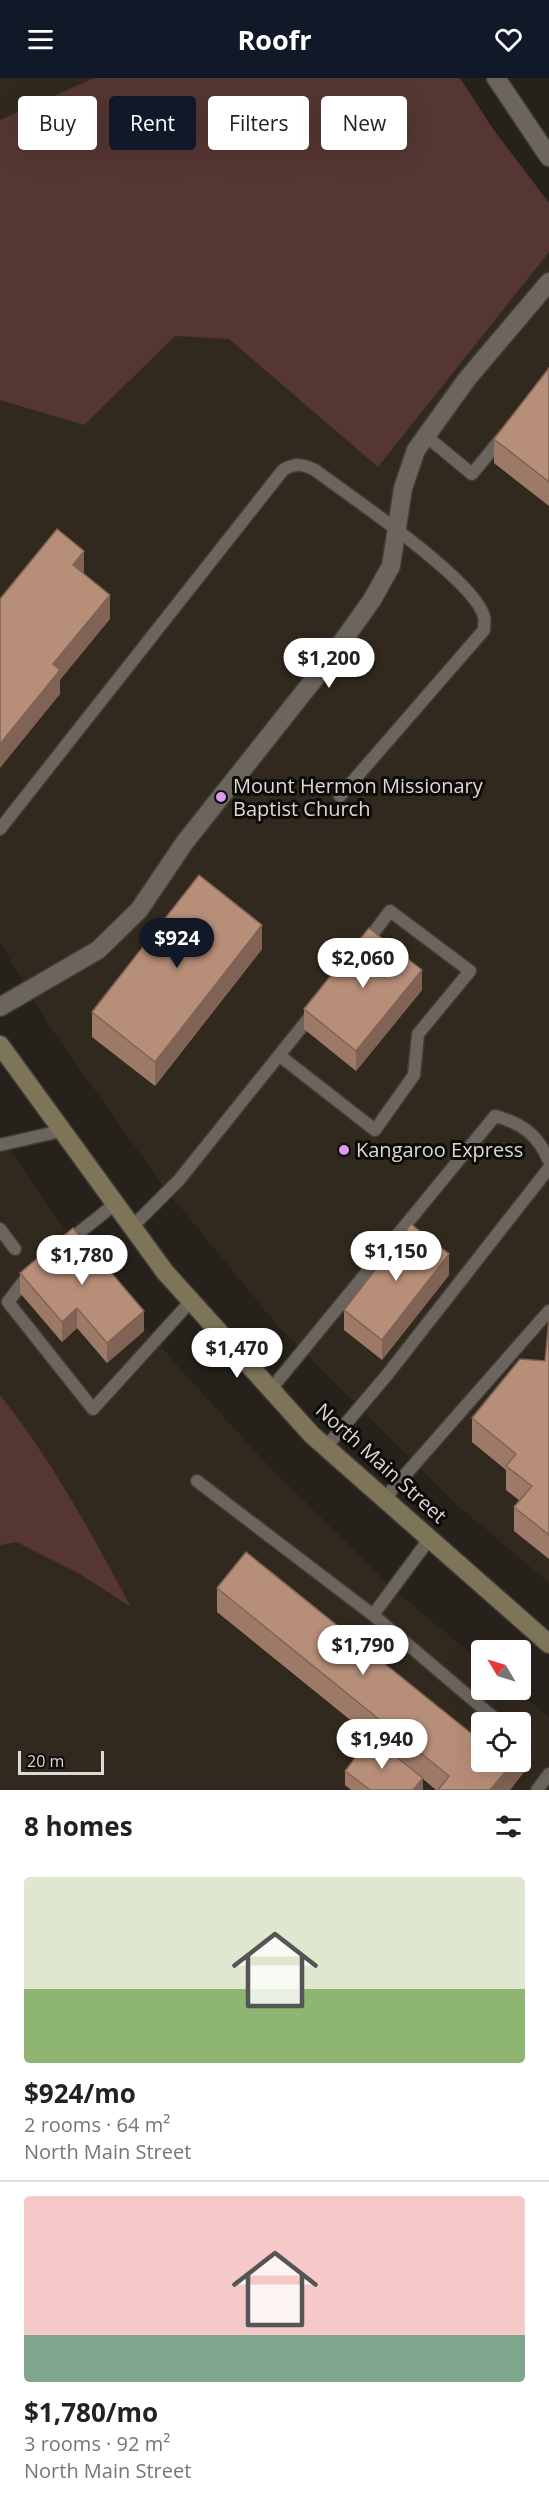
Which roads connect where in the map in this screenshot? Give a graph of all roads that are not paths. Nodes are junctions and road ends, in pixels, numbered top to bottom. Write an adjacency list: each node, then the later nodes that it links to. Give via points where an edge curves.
1 (496, 78): 2 (street)
2 (549, 157)
3 (549, 282): 5 (street, via 467,379)
4 (514, 422): 5 (lane, via 472,474)
5 (426, 436): 6 (street, via 416,450 403,488)
6 (397, 529): 7 (lane, via 476,601 484,616 484,630); 8 (lane, via 315,470 293,464 283,470); 11 (street, via 391,566 372,600 186,842 139,910 98,950)
7 (340, 796)
8 (0, 829)
9 (355, 956): 13 (lane, via 390,911 470,970 418,1034 414,1075 375,1130)
10 (321, 1002): 13 (lane)
11 (0, 1007)
12 (0, 1045): 14 (main road, North Main Street)
13 (280, 1056): 19 (lane, via 179,1180)
14 (61, 1131): 15 (lane); 18 (main road, North Main Street)
15 (0, 1145)
16 (549, 1161): 26 (lane, via 542,1144 517,1121 495,1116)
17 (549, 1168): 27 (lane)
18 (115, 1204): 19 (main road, North Main Street); 21 (lane)
19 (132, 1227): 24 (main road, North Main Street)
20 (0, 1229): 22 (lane)
21 (59, 1248)
22 (15, 1249)
23 (41, 1264): 24 (lane, via 23,1279 8,1302 93,1409)
24 (191, 1301): 26 (main road, North Main Street)
25 (549, 1311): 29 (lane)
26 (270, 1389): 27 (main road, North Main Street)
27 (326, 1447): 29 (main road, North Main Street)
28 (197, 1481): 31 (lane)
29 (384, 1499): 30 (main road, North Main Street)
30 (429, 1538): 31 (lane); 32 (main road, North Main Street)
31 (374, 1616): 33 (lane)
32 (549, 1644)
33 (487, 1712)
34 (549, 1774): 35 (lane)
35 (537, 1790)

